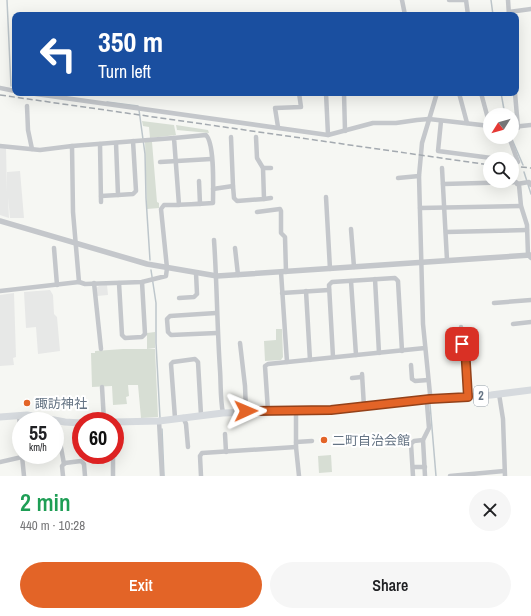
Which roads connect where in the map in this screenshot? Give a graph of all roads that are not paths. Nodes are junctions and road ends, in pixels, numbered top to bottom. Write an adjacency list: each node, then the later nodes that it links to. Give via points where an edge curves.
1 (402, 0): 5 (street)
2 (449, 0): 6 (street, via 466,0)
3 (508, 0): 7 (street)
4 (531, 9): 8 (street)
5 (405, 12)
6 (468, 12)
7 (509, 12)
8 (514, 12)
9 (0, 88): 10 (street)
10 (12, 90)
11 (51, 96): 27 (street)
12 (299, 96): 27 (street, via 301,107 275,108)
13 (326, 96): 30 (street)
14 (344, 96): 29 (street)
15 (436, 96): 22 (street)
16 (461, 96): 24 (street)
17 (482, 96): 20 (street)
18 (515, 96): 21 (street)
19 (27, 106): 39 (street)
20 (485, 108)
21 (516, 108)
22 (428, 119): 23 (street); 29 (street, via 373,123); 47 (street, via 420,155)
23 (441, 121): 24 (street); 40 (street, via 438,150)
24 (467, 123): 25 (street)
25 (483, 125)
26 (531, 125): 28 (street)
27 (278, 127): 30 (street)
28 (519, 128)
29 (345, 131): 30 (street)
30 (328, 135)
31 (231, 137): 54 (street)
32 (256, 137): 44 (street, via 257,158)
33 (174, 138): 34 (street); 41 (street, via 206,135 209,138); 42 (street)
34 (133, 141): 35 (street); 57 (street, via 136,191 133,194)
35 (116, 143): 36 (street); 57 (street)
36 (100, 144): 38 (street); 57 (street, via 101,199)
37 (0, 146): 39 (street)
38 (72, 146): 39 (street); 72 (street)
39 (32, 149)
40 (483, 157)
41 (211, 159): 42 (street); 56 (street)
42 (176, 161): 43 (street); 62 (street)
43 (160, 162)
44 (263, 168): 45 (street); 60 (street)
45 (271, 168)
46 (442, 168): 52 (street)
47 (419, 176): 48 (street); 64 (street)
48 (398, 178)
49 (200, 181): 61 (street)
50 (483, 183): 52 (street)
51 (529, 183): 53 (street)
52 (443, 184): 65 (street)
53 (519, 184)
54 (233, 186): 56 (street); 60 (street, via 234,198 237,201)
55 (518, 188): 63 (street)
56 (213, 189): 61 (street, via 213,203)
57 (118, 195)
58 (326, 197): 80 (street)
59 (271, 198): 60 (street)
60 (264, 199)
61 (200, 204): 62 (street)
62 (179, 205): 79 (street, via 164,205 161,209)
63 (521, 206): 65 (street); 69 (street)
64 (420, 208): 65 (street); 77 (street)
65 (445, 208): 70 (street)
66 (257, 212): 81 (street, via 280,208 281,233 285,237)
67 (0, 221): 72 (street)
68 (351, 229): 78 (street)
69 (527, 230): 70 (street); 75 (street)
70 (446, 232): 76 (street)
71 (214, 240): 84 (street)
72 (76, 243): 79 (street); 87 (street)
73 (54, 248): 91 (street)
74 (235, 248): 83 (street)
75 (530, 256): 76 (street)
76 (447, 260): 77 (street)
77 (421, 262): 78 (street); 105 (street)
78 (354, 267): 80 (street)
79 (167, 268): 82 (street); 88 (street, via 166,276)
80 (330, 269): 81 (street)
81 (283, 272): 83 (street); 95 (street)
82 (196, 274): 84 (street); 96 (street, via 197,294 194,297)
83 (238, 275): 84 (street)
84 (217, 276): 99 (street)
85 (375, 279): 86 (street); 107 (street, via 395,278 398,281); 108 (street)
86 (351, 281): 92 (street, via 332,282 328,285); 109 (street)
87 (79, 282): 89 (street); 91 (street)
88 (142, 282): 90 (street); 90 (street, via 145,334 142,337 125,338 122,336)
89 (94, 283): 90 (street); 106 (street)
90 (119, 283)
91 (57, 285): 93 (street)
92 (329, 290): 94 (street); 110 (street)
93 (0, 291)
94 (306, 291): 95 (street); 111 (street)
95 (282, 293): 112 (street)
96 (179, 298)
97 (531, 300): 98 (street)
98 (494, 303)
99 (216, 313): 103 (street); 103 (street, via 170,316 167,319 168,332 171,335)
100 (531, 322): 101 (street)
101 (513, 324)
102 (460, 327): 119 (street, via 462,344 465,347)
103 (218, 333): 126 (street)
104 (240, 343): 122 (street)
105 (426, 348): 107 (street); 115 (street)
106 (101, 349)
107 (402, 351): 108 (street)
108 (379, 353): 109 (street)
109 (356, 355): 110 (street)
110 (333, 357): 111 (street)
111 (310, 360): 112 (street)
112 (286, 362): 123 (street, via 266,366)
113 (411, 365): 115 (street, via 412,379)
114 (352, 378): 121 (street, via 362,376)
115 (428, 380): 120 (street)
116 (102, 387): 125 (street)
117 (531, 390): 118 (main road, 2)
118 (499, 394): 119 (main road, 2); 147 (street, via 503,419)
119 (468, 397): 120 (main road, 2)
120 (430, 399): 121 (main road, 2); 135 (street, via 427,404 429,428)
121 (364, 407): 124 (main road, 2)
122 (246, 411): 123 (main road, 2); 126 (main road, 2)
123 (268, 411): 124 (main road, 2)
124 (296, 411): 137 (street)
125 (103, 412)
126 (223, 413): 127 (main road, 2)
127 (201, 415): 130 (main road, 2); 131 (street, via 198,362 194,359 171,364)
128 (12, 416): 129 (main road)
129 (0, 417)
130 (183, 417): 131 (main road, 2); 138 (street)
131 (175, 418): 132 (main road, 2)
132 (159, 421): 133 (main road, 2); 153 (street)
133 (124, 422)
134 (225, 434): 139 (street)
135 (423, 440): 145 (street); 146 (street, via 411,444)
136 (312, 441): 137 (street)
137 (296, 445): 139 (street); 155 (street)
138 (188, 446)
139 (226, 452): 154 (street, via 202,453)
140 (12, 459): 141 (street)
141 (0, 462)
142 (23, 464): 149 (street)
143 (64, 464): 150 (street); 151 (street, via 81,461 84,464)
144 (113, 464): 152 (street)
145 (425, 466): 146 (street); 157 (street)
146 (413, 467): 156 (street)
147 (505, 474): 148 (street)
148 (474, 475): 158 (street)
149 (24, 476)
150 (63, 476)
151 (85, 476)
152 (113, 476)
153 (162, 476)
154 (201, 476)
155 (299, 476)
156 (413, 476)
157 (425, 476)
158 (450, 476)

